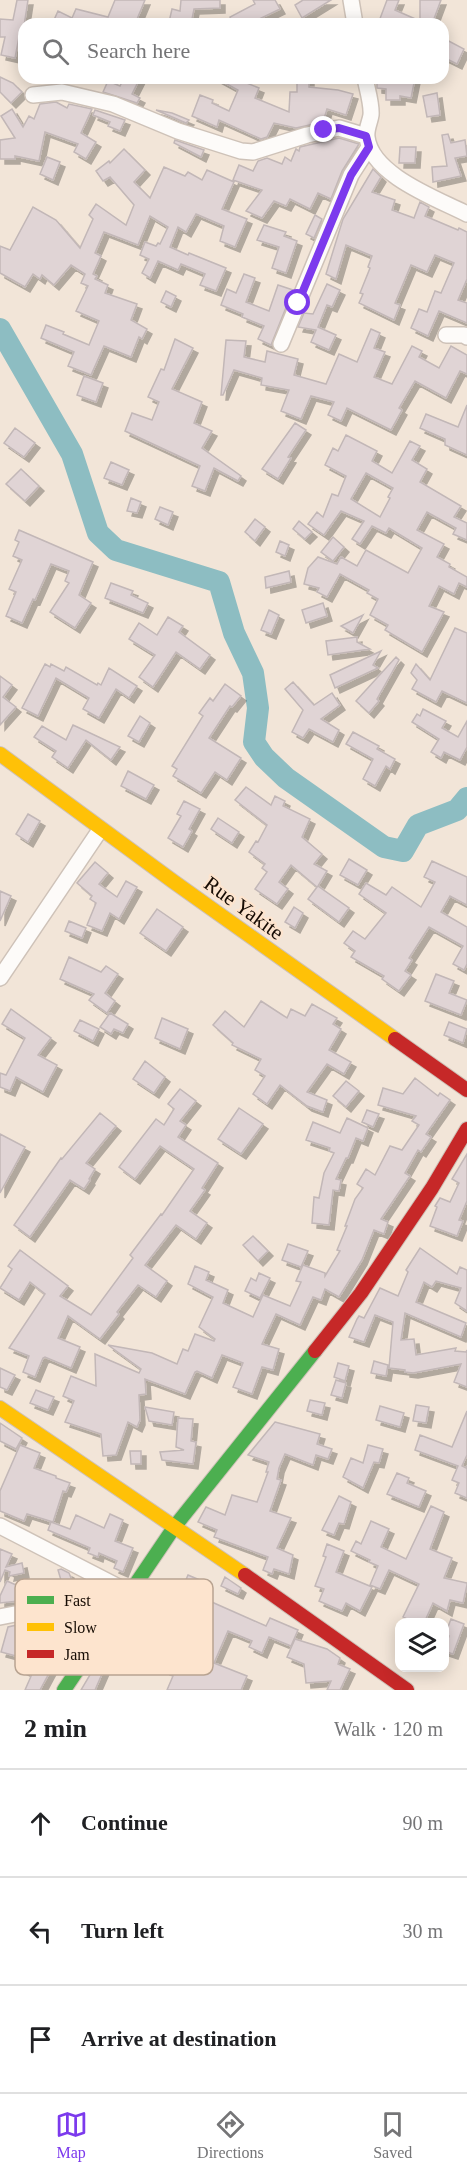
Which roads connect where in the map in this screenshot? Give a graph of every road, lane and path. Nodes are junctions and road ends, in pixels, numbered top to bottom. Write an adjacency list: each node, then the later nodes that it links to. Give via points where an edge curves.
1 (351, 0): 2 (street)
2 (354, 18)
3 (366, 84): 5 (street, via 371,112)
4 (33, 95): 5 (street, via 62,92 113,104 241,152 339,128)
5 (368, 141): 6 (street, via 375,158 395,176); 9 (street)
6 (467, 214)
7 (446, 335): 8 (street)
8 (467, 337)
9 (281, 345)
10 (0, 754): 11 (street, Rue Yakite)
11 (100, 830): 12 (street); 13 (street, Rue Yakite)
12 (0, 978)
13 (466, 1087)
14 (467, 1129): 17 (street, via 361,1293)
15 (0, 1408): 17 (street)
16 (0, 1526): 18 (street)
17 (175, 1526): 19 (street); 24 (street)
18 (103, 1579)
19 (139, 1579)
20 (15, 1614): 21 (street)
21 (0, 1617)
22 (74, 1675): 23 (street)
23 (64, 1690)
24 (407, 1690)

